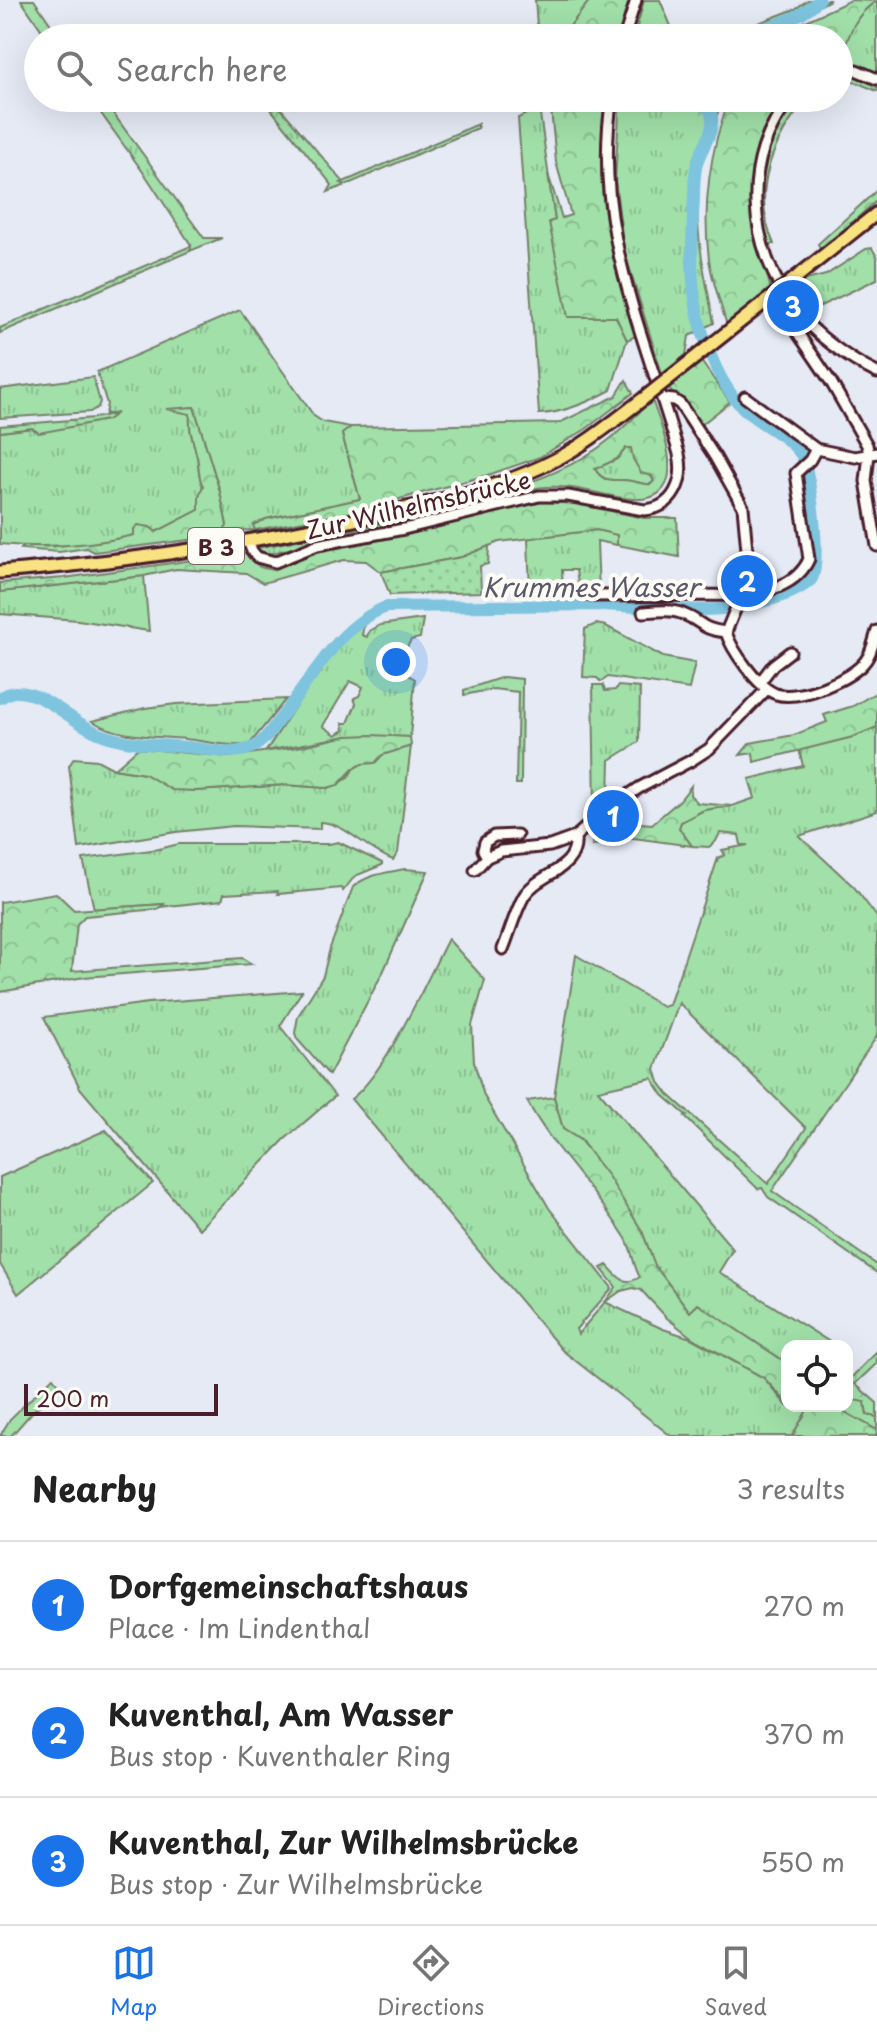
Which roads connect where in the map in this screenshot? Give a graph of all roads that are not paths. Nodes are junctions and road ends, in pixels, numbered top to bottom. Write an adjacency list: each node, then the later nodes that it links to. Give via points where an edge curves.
1 (636, 0): 2 (street)
2 (628, 24)
3 (853, 70): 4 (street)
4 (877, 79)
5 (610, 112): 10 (street, Zur Wilhelmsbrücke, via 609,211 623,275)
6 (783, 112): 8 (street, via 758,165 755,198 764,249)
7 (877, 213): 15 (main road, B 3, bridge, via 571,452 504,481 353,521)
8 (785, 294): 9 (street, via 808,323); 10 (street, bridge, via 772,298); 14 (street, via 789,320)
9 (877, 373)
10 (663, 384): 12 (street, Zur Wilhelmsbrücke)
11 (745, 397): 13 (street)
12 (664, 399): 15 (street, Zur Wilhelmsbrücke, via 681,470 672,497 657,508 539,496 317,545 275,562 257,557); 19 (street, via 680,404 740,499 748,561)
13 (816, 449): 14 (street, via 846,456); 19 (street, via 796,473 810,551 807,564 784,585)
14 (873, 454): 16 (street, via 866,481)
15 (248, 541): 17 (main road, B 3)
16 (877, 546)
17 (0, 572)
18 (591, 596): 19 (street)
19 (738, 600): 22 (street)
20 (643, 612): 22 (street, via 683,614 707,630)
21 (877, 631): 24 (street, via 868,658 833,684 788,695)
22 (726, 632): 24 (street)
23 (790, 652): 24 (street, via 773,665)
24 (763, 686): 26 (street, via 709,749 639,788)
25 (517, 835): 27 (street, via 485,842)
26 (575, 837): 27 (street); 29 (street, via 567,862 525,895)
27 (487, 857): 28 (street)
28 (475, 870)
29 (503, 949)

